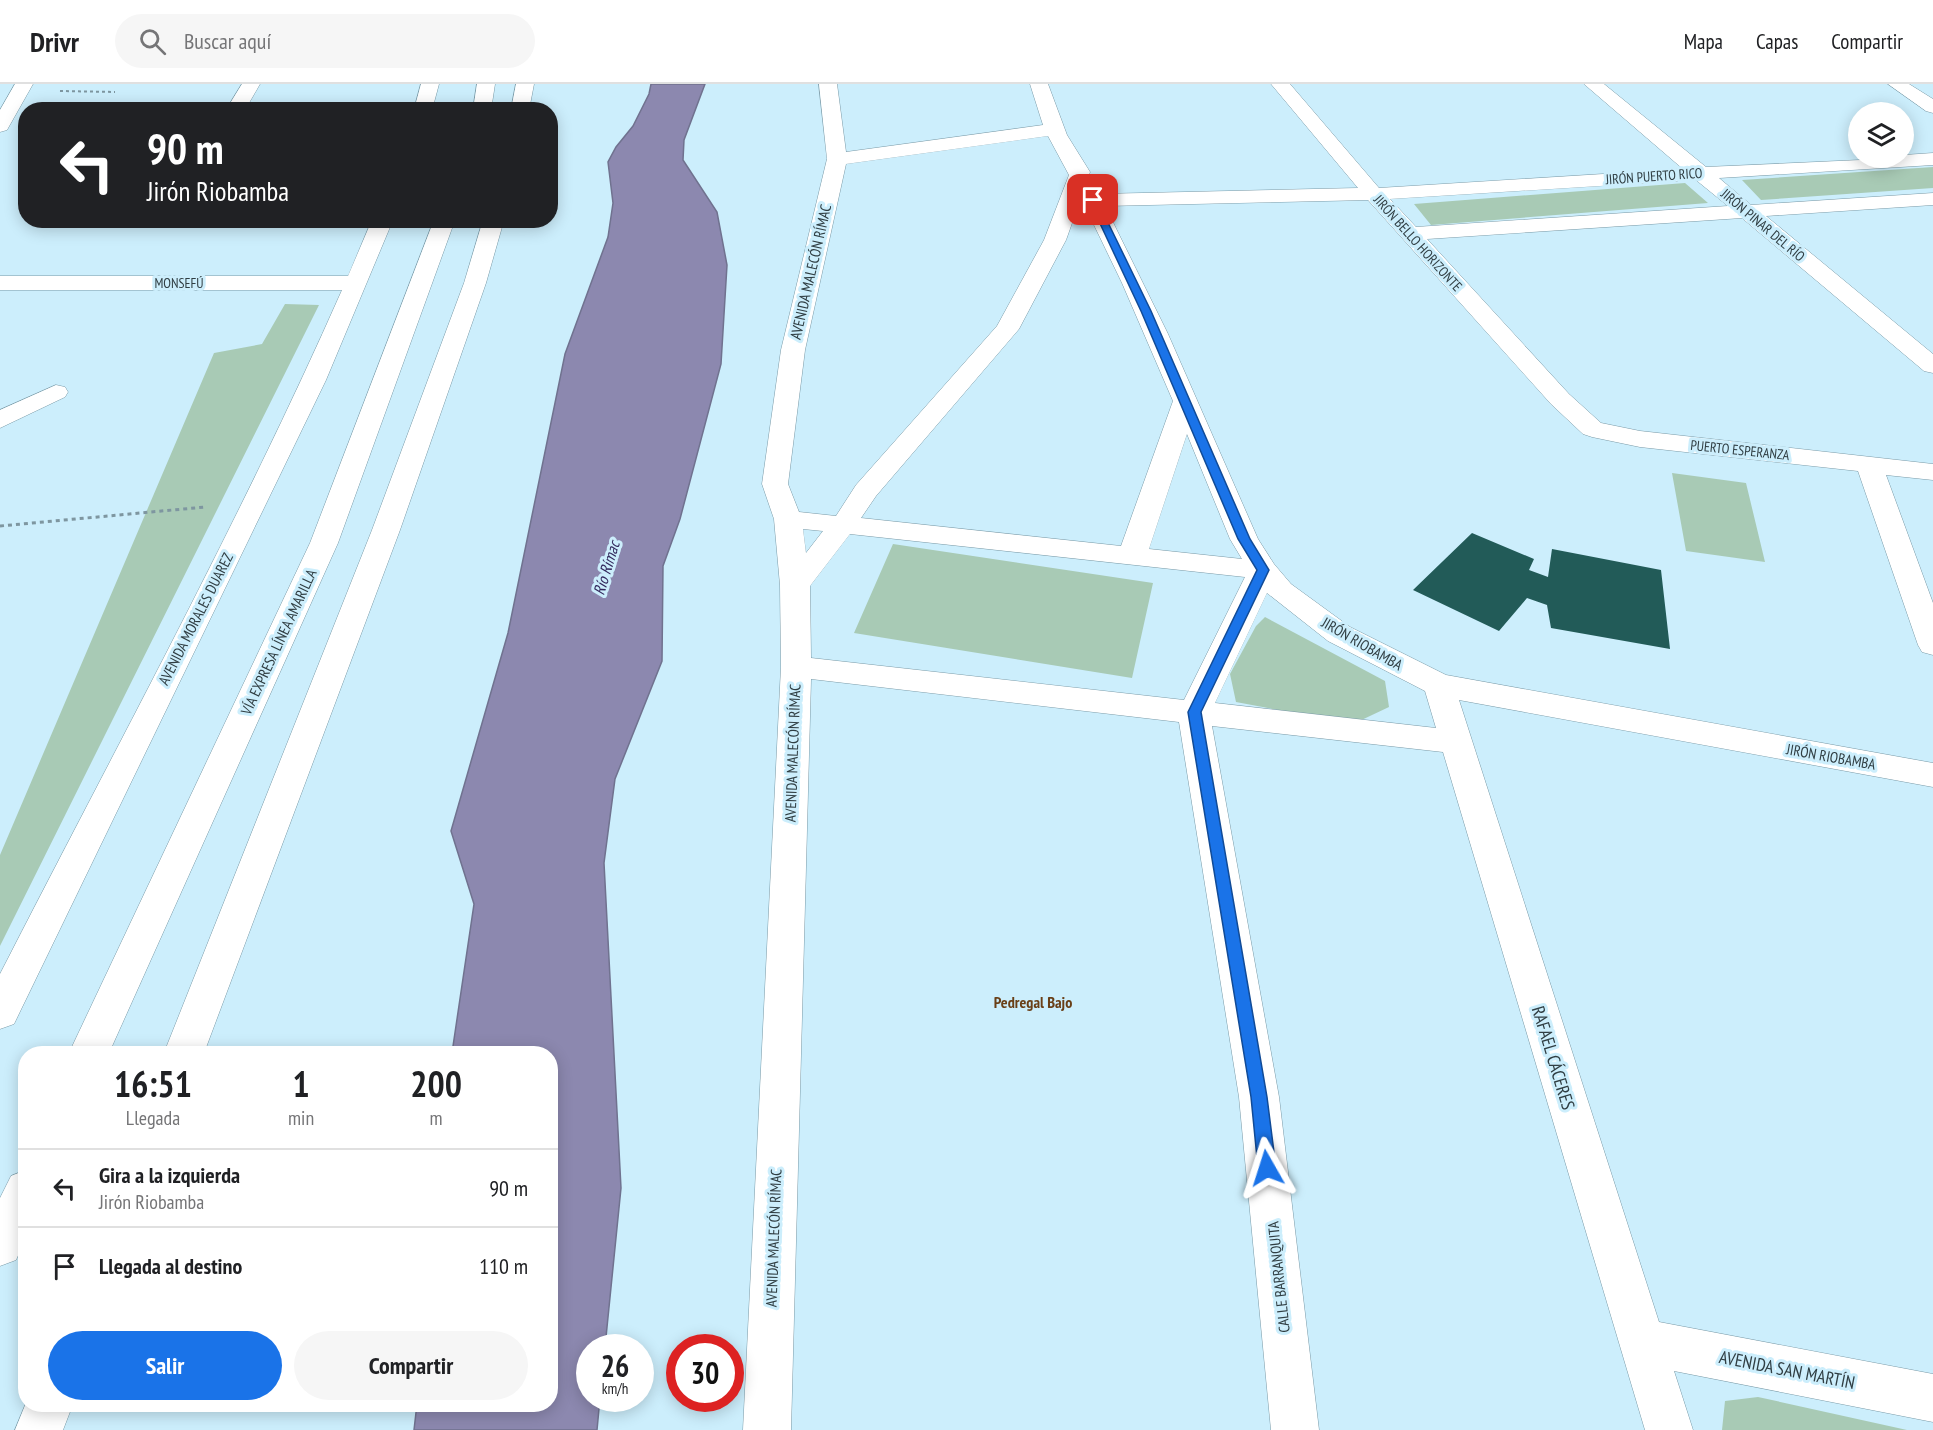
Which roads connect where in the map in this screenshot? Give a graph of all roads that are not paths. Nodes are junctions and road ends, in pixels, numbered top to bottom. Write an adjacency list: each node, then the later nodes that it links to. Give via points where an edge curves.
1 (250, 84): 11 (main road)
2 (430, 84): 12 (main road)
3 (486, 84): 13 (main road)
4 (525, 84): 14 (main road)
5 (828, 84): 18 (main road, AVENIDA MALECÓN RÍMAC)
6 (1039, 84): 17 (main road, JIRÓN RIOBAMBA, via 1047,96)
7 (1280, 84): 22 (main road, JIRÓN BELLO HORIZONTE)
8 (1593, 84): 21 (main road, JIRÓN PINAR DEL RÍO)
9 (1897, 84): 15 (main road)
10 (22, 87): 16 (main road)
11 (240, 102)
12 (425, 102)
13 (483, 102)
14 (522, 102)
15 (1933, 107)
16 (0, 125)
17 (1054, 129): 18 (main road); 20 (main road, JIRÓN RIOBAMBA)
18 (837, 159): 39 (main road, AVENIDA MALECÓN RÍMAC, via 793,350 775,484)
19 (1933, 159): 21 (main road, JIRÓN PUERTO RICO)
20 (1080, 172): 24 (main road, JIRÓN RIOBAMBA); 40 (main road, via 1055,240 1007,328 866,491)
21 (1701, 173): 22 (main road, JIRÓN PUERTO RICO); 25 (main road, JIRÓN PINAR DEL RÍO)
22 (1374, 195): 24 (main road, JIRÓN PUERTO RICO); 29 (main road, JIRÓN BELLO HORIZONTE)
23 (1933, 199): 25 (main road)
24 (1093, 200): 35 (main road, JIRÓN RIOBAMBA)
25 (1745, 211): 29 (main road); 32 (main road, JIRÓN PINAR DEL RÍO)
26 (380, 228): 31 (main road, AVENIDA MORALES DUAREZ)
27 (442, 228): 51 (main road, VÍA EXPRESA LÍNEA AMARILLA, via 324,543)
28 (492, 228): 52 (main road, via 386,530)
29 (1411, 234): 34 (main road, JIRÓN BELLO HORIZONTE)
30 (0, 283): 31 (main road, MONSEFÚ)
31 (358, 283): 50 (main road, AVENIDA MORALES DUAREZ, via 254,504)
32 (1933, 366)
33 (56, 392): 36 (main road)
34 (1560, 399): 37 (main road, PUERTO ESPERANZA, via 1592,429 1640,439)
35 (1186, 401): 41 (main road); 42 (main road, JIRÓN RIOBAMBA, via 1244,539)
36 (0, 420)
37 (1869, 465): 38 (main road, PUERTO ESPERANZA); 44 (main road)
38 (1933, 472)
39 (788, 519): 40 (main road); 43 (main road, AVENIDA MALECÓN RÍMAC)
40 (843, 525): 41 (main road); 43 (main road)
41 (1132, 556): 42 (main road)
42 (1263, 570): 46 (main road, JIRÓN RIOBAMBA, via 1281,591 1339,634); 47 (main road)
43 (795, 585): 45 (main road, AVENIDA MALECÓN RÍMAC)
44 (1933, 645)
45 (796, 667): 47 (main road); 59 (main road, AVENIDA MALECÓN RÍMAC)
46 (1439, 685): 48 (main road, RAFAEL CÁCERES); 49 (main road, JIRÓN RIOBAMBA)
47 (1194, 712): 48 (main road); 60 (main road, CALLE BARRANQUITA, via 1259,1097)
48 (1455, 742): 55 (main road, RAFAEL CÁCERES)
49 (1933, 775)
50 (3, 1002)
51 (92, 1046)
52 (187, 1046)
53 (18, 1207): 54 (main road)
54 (0, 1245)
55 (1641, 1341): 56 (main road, AVENIDA SAN MARTÍN); 61 (main road, RAFAEL CÁCERES)
56 (1933, 1398)
57 (46, 1412): 58 (main road)
58 (39, 1430)
59 (767, 1430)
60 (1295, 1430)
61 (1669, 1430)

